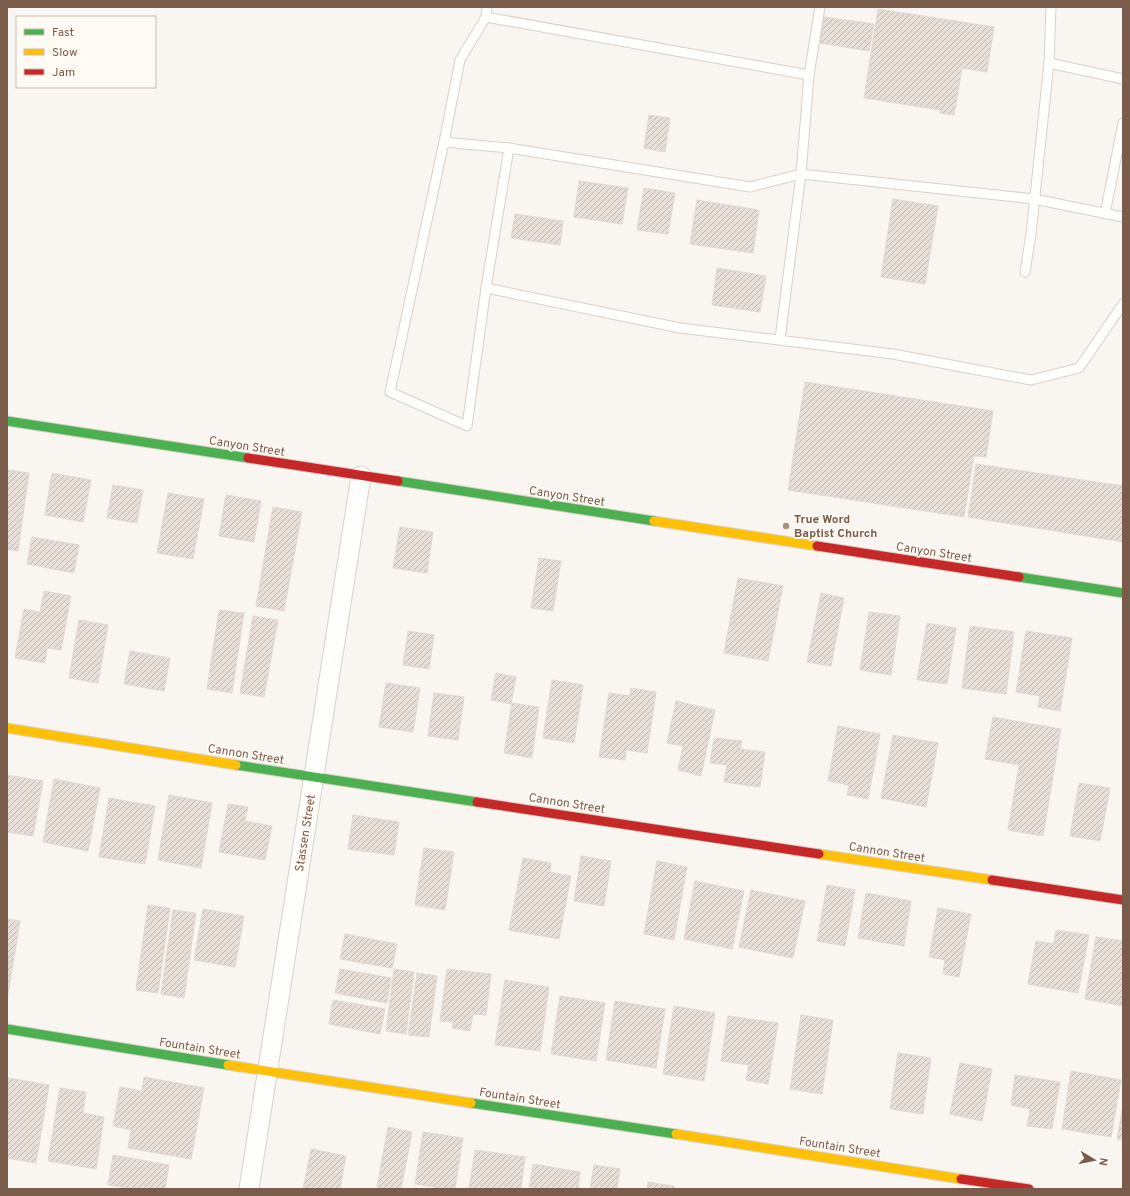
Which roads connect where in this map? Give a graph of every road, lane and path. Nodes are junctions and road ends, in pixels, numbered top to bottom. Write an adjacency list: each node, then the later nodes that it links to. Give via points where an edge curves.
1 (487, 7): 4 (lane)
2 (820, 7): 6 (lane)
3 (1051, 7): 5 (lane)
4 (486, 17): 6 (lane); 9 (lane, via 460,60)
5 (1049, 63): 7 (lane); 12 (lane)
6 (808, 75): 11 (lane)
7 (1123, 79)
8 (1123, 123): 13 (lane)
9 (444, 142): 10 (lane); 16 (lane, via 390,392 467,426)
10 (509, 148): 11 (lane, via 750,187); 16 (lane)
11 (801, 174): 12 (lane); 18 (lane)
12 (1034, 199): 13 (lane); 15 (lane)
13 (1105, 214): 14 (lane)
14 (1123, 217)
15 (1024, 272)
16 (486, 288): 18 (lane, via 680,328)
17 (1123, 304): 18 (lane, via 1079,368 1031,380 893,354)
18 (780, 339)
19 (7, 421): 20 (street, Canyon Street)
20 (361, 476): 21 (street, Canyon Street); 23 (street, Stassen Street)
21 (1123, 593)
22 (7, 728): 23 (street, Cannon Street)
23 (313, 777): 24 (street, Cannon Street); 26 (street, Stassen Street)
24 (1123, 900)
25 (7, 1029): 26 (street, Fountain Street)
26 (267, 1071): 27 (street, Stassen Street); 28 (street, Fountain Street)
27 (249, 1189)
28 (1029, 1189)

